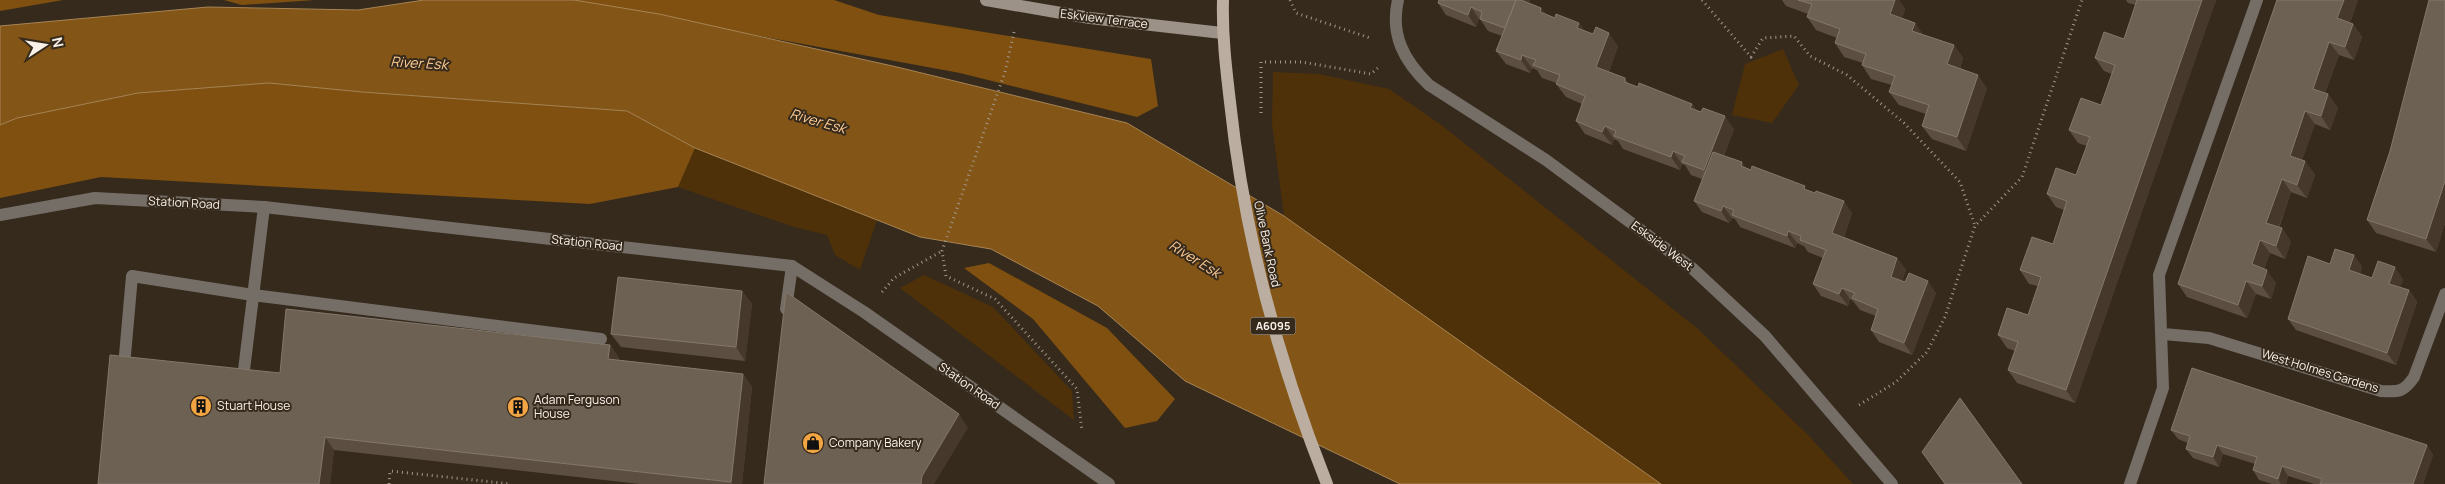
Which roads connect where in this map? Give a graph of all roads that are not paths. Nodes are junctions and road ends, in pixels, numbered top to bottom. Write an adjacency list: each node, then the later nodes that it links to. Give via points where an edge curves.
1 (986, 0): 5 (main road, Eskview Terrace, via 1090,18)
2 (1222, 0): 5 (main road, Olive Bank Road / A6095)
3 (1398, 0): 18 (street, Eskside West, via 1396,27 1400,48 1412,69 1429,85 1546,160 1692,268 1765,336)
4 (2257, 0): 12 (street, via 2160,275)
5 (1222, 33): 17 (main road, Olive Bank Road / A6095, via 1237,163 1260,280 1282,360)
6 (264, 207): 7 (street, Station Road, via 96,198); 8 (street, Station Road); 10 (street)
7 (0, 215)
8 (792, 266): 11 (street); 16 (street, Station Road, via 864,312)
9 (2445, 294): 12 (street, West Holmes Gardens, via 2414,377 2406,388 2394,392 2381,391 2209,338)
10 (253, 295): 13 (street); 14 (street, via 132,276); 15 (street)
11 (784, 323)
12 (2162, 334): 19 (street, via 2163,388)
13 (601, 339)
14 (125, 355)
15 (244, 370)
16 (1109, 484)
17 (1327, 484)
18 (1892, 484)
19 (2130, 484)

